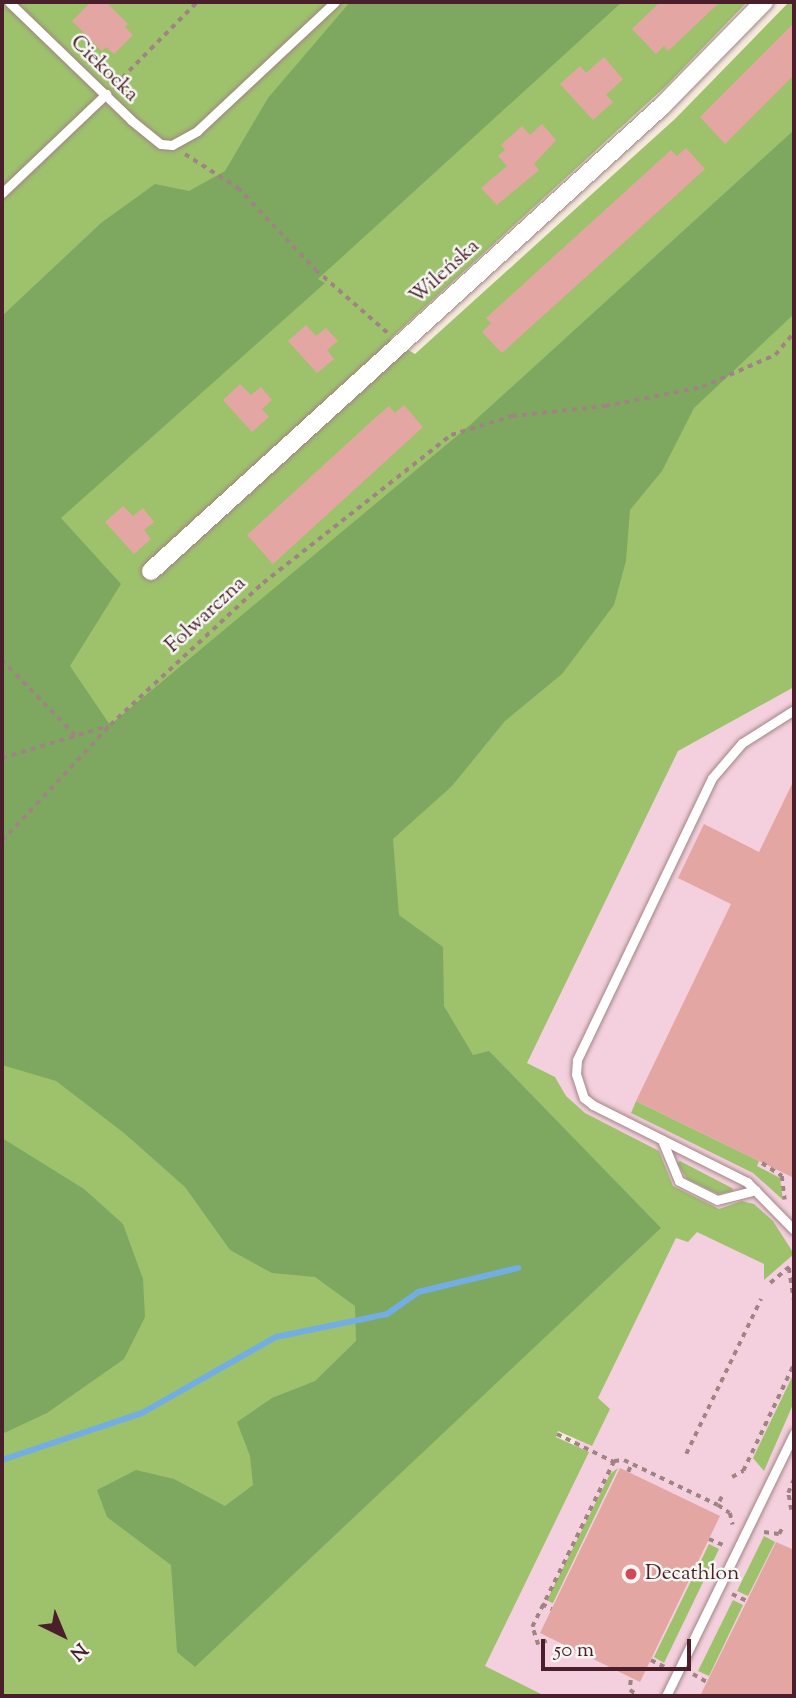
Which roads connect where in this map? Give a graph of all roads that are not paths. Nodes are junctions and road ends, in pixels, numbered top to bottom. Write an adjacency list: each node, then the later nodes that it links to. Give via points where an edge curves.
1 (9, 2): 4 (lane, Ciekocka)
2 (335, 2): 4 (lane, Ciekocka, via 183,141 172,145 150,136)
3 (764, 2): 6 (street, Wileńska, via 662,106)
4 (106, 94): 5 (lane)
5 (2, 193)
6 (151, 571)
7 (794, 710): 8 (lane, via 742,743 712,778 577,1060 576,1074 584,1098)
8 (662, 1140): 9 (lane); 9 (lane, via 679,1181 717,1200)
9 (756, 1190): 10 (lane)
10 (791, 1226)
11 (794, 1434): 12 (lane)
12 (666, 1696)

